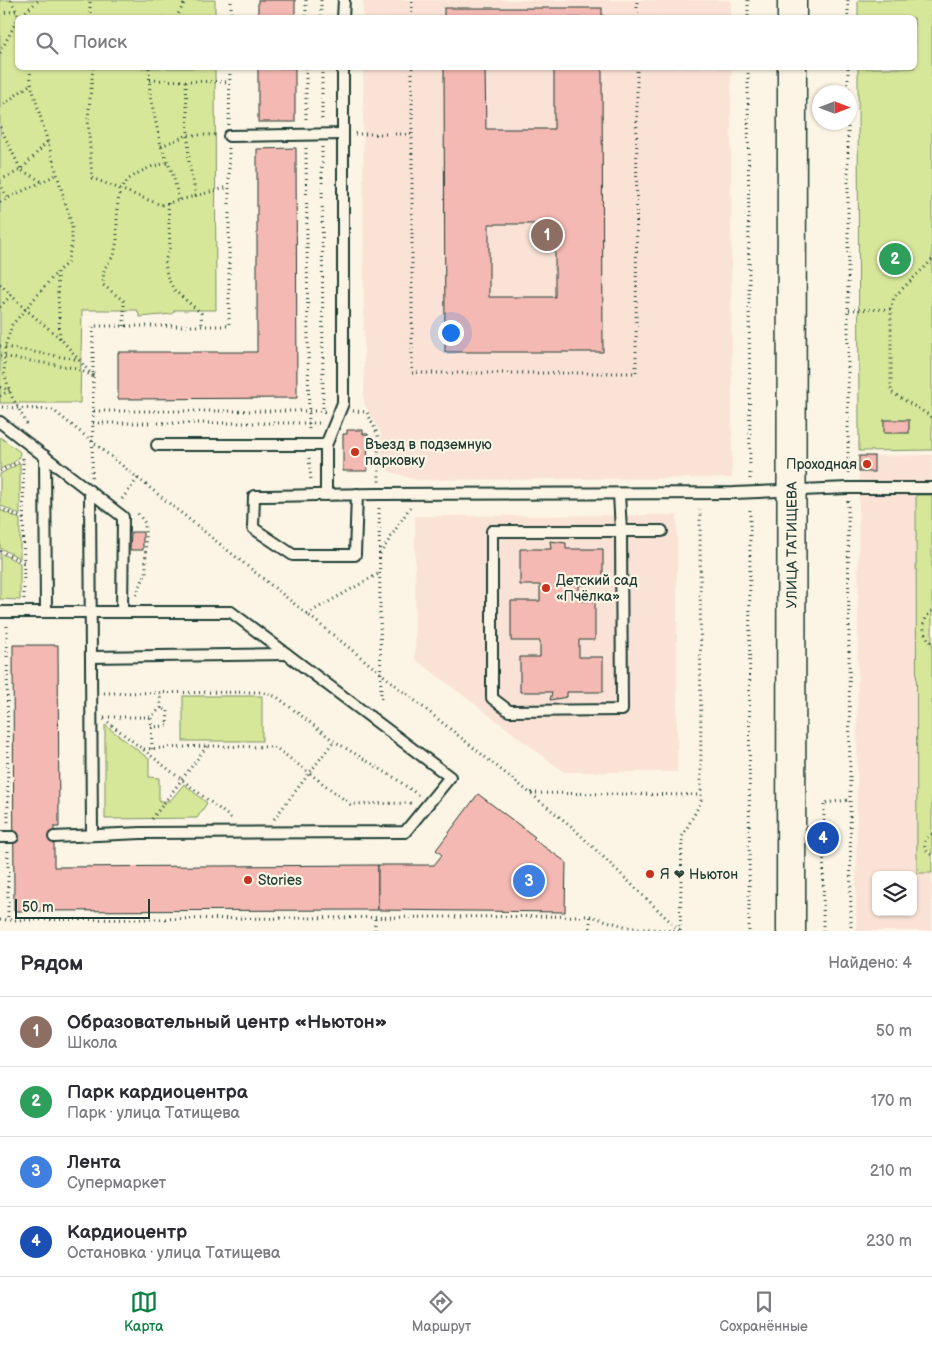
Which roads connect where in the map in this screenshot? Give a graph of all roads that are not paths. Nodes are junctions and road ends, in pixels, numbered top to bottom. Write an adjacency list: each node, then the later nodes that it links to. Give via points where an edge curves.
1 (344, 0): 3 (lane)
2 (792, 0): 4 (street)
3 (344, 15)
4 (792, 15)
5 (343, 70): 7 (lane)
6 (792, 70): 15 (street, УЛИЦА ТАТИЩЕВА)
7 (343, 134): 8 (lane); 11 (lane, via 343,403)
8 (229, 136)
9 (0, 422): 12 (lane)
10 (157, 445): 11 (lane)
11 (326, 445): 18 (lane)
12 (45, 456): 14 (lane); 22 (lane)
13 (932, 488): 15 (lane)
14 (90, 490): 23 (lane); 24 (lane, via 123,517)
15 (791, 492): 17 (lane); 29 (street, УЛИЦА ТАТИЩЕВА)
16 (357, 494): 17 (lane); 18 (lane); 18 (lane, via 355,556 292,555 253,528 254,496)
17 (619, 494): 19 (lane)
18 (326, 496)
19 (621, 531): 19 (lane, via 622,710 509,711 492,698 492,531); 20 (lane)
20 (662, 531)
21 (0, 612): 22 (lane)
22 (46, 612): 23 (lane)
23 (90, 612): 24 (lane); 26 (lane)
24 (122, 612): 25 (lane, via 231,612)
25 (286, 654): 26 (lane); 27 (lane, via 450,777 405,832)
26 (90, 656): 27 (lane, via 91,693 96,717)
27 (92, 834): 28 (lane)
28 (54, 837)
29 (791, 931)

